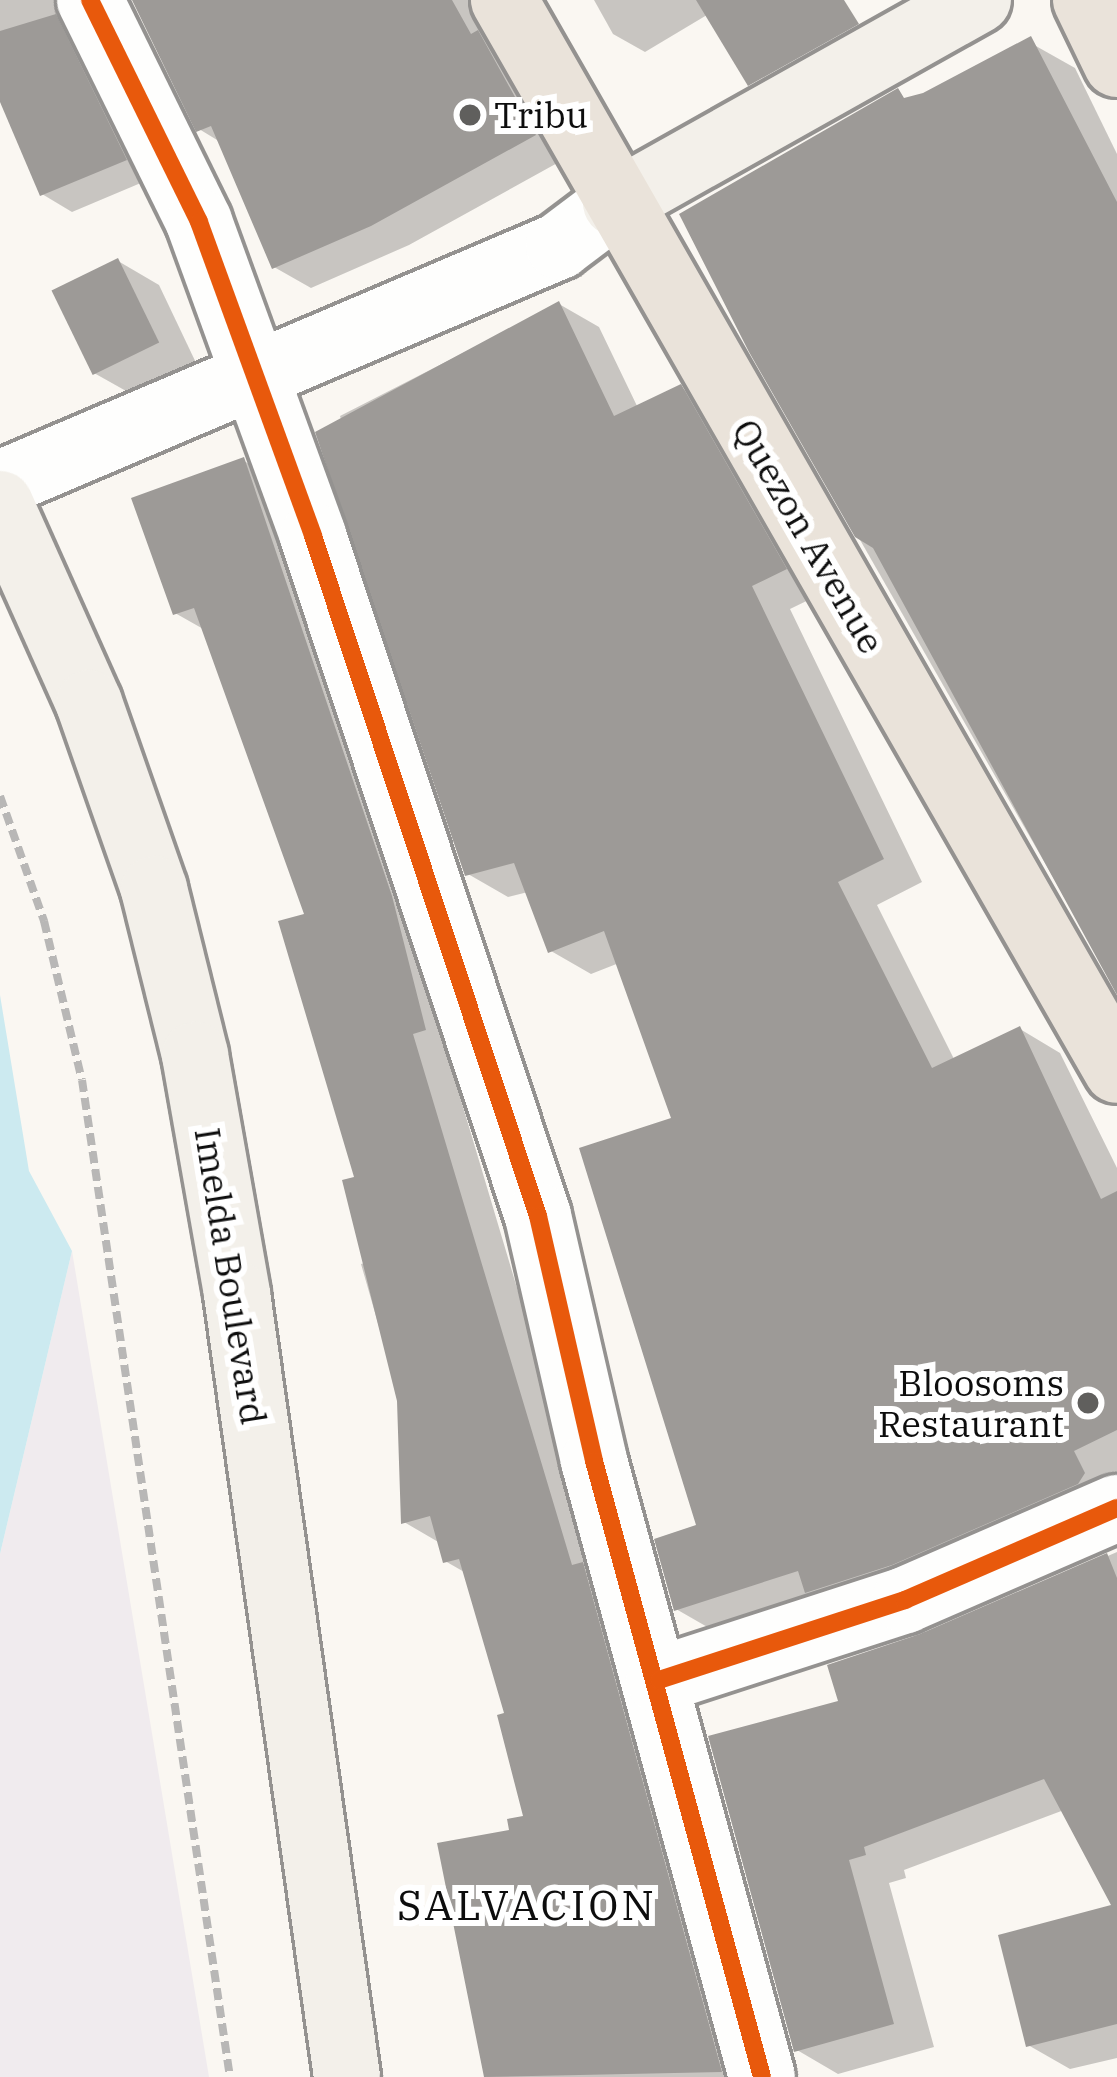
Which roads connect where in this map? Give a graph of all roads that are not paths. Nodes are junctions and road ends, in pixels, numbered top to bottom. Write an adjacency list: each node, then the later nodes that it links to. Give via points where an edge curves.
1 (90, 0): 7 (street, via 199,222)
2 (504, 0): 6 (main road, Quezon Avenue)
3 (978, 0): 6 (main road)
4 (1085, 0): 5 (main road)
5 (1117, 64)
6 (616, 203): 7 (street, via 559,247); 10 (main road, Quezon Avenue)
7 (252, 380): 8 (street); 12 (street, via 313,536 538,1216 594,1461)
8 (0, 484)
9 (0, 504): 13 (main road, Imelda Boulevard, via 89,704 154,889 195,1055 237,1294)
10 (1117, 1070)
11 (1117, 1508): 12 (street, via 905,1600)
12 (659, 1680): 14 (street)
13 (347, 2077)
14 (762, 2077)

